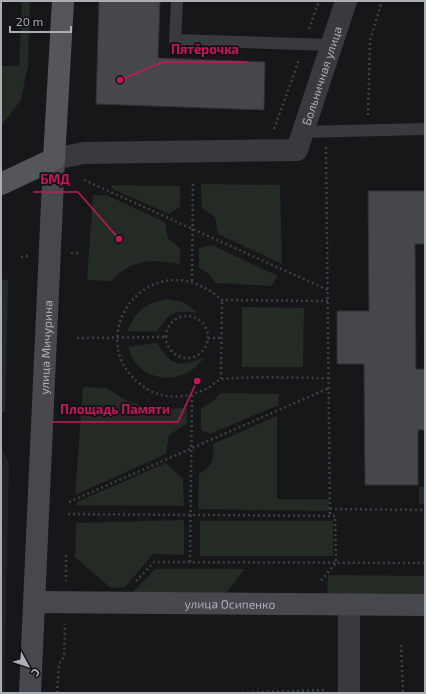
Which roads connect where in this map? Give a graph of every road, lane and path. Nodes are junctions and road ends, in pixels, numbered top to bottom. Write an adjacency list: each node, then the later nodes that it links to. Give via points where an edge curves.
1 (64, 1): 13 (main road, улица Мичурина)
2 (177, 1): 6 (lane, via 175,40)
3 (319, 1): 6 (path)
4 (346, 1): 7 (street, Больничная улица)
5 (382, 1): 9 (path, via 370,40)
6 (304, 44): 7 (lane); 12 (path)
7 (331, 45): 10 (street, Больничная улица)
8 (425, 129): 9 (lane)
9 (368, 130): 10 (lane)
10 (299, 141): 12 (street)
11 (326, 143): 19 (path)
12 (267, 151): 13 (street, via 84,153)
13 (54, 159): 16 (main road); 43 (main road, улица Мичурина)
14 (84, 180): 17 (path)
15 (193, 182): 17 (path)
16 (1, 184)
17 (193, 230): 18 (path); 19 (path)
18 (192, 281): 20 (path, via 211,290); 24 (path, via 172,279 152,284 135,296 123,312 117,332)
19 (328, 291): 21 (path)
20 (222, 300): 21 (path); 26 (path)
21 (328, 301): 27 (path)
22 (165, 337): 24 (path); 25 (path, via 171,324 183,316 191,316 206,328); 25 (path, via 170,351 176,356 190,359 206,348)
23 (77, 338): 24 (path)
24 (118, 338): 30 (path, via 119,353 127,371 140,385 156,394 174,397)
25 (208, 338): 26 (path)
26 (221, 338): 28 (path)
27 (329, 378): 28 (path); 29 (path)
28 (221, 379): 30 (path)
29 (329, 388): 31 (path); 33 (path)
30 (192, 395): 31 (path)
31 (192, 448): 32 (path); 36 (path)
32 (68, 502)
33 (330, 509): 34 (path); 37 (path)
34 (425, 510)
35 (68, 514): 36 (path)
36 (191, 515): 37 (path); 38 (path)
37 (330, 516): 39 (path, via 335,516)
38 (190, 562): 39 (path); 41 (path, via 154,562)
39 (336, 563): 40 (path); 42 (path)
40 (425, 563)
41 (133, 584)
42 (317, 586)
43 (35, 602): 44 (main road, улица Осипенко); 48 (main road, улица Мичурина)
44 (349, 604): 45 (main road, улица Осипенко); 52 (street)
45 (425, 605)
46 (402, 645): 53 (path)
47 (64, 658): 49 (path, via 59,664)
48 (30, 693)
49 (57, 693)
50 (242, 693): 51 (path, via 324,690)
51 (327, 693)
52 (349, 693)
53 (403, 693)

